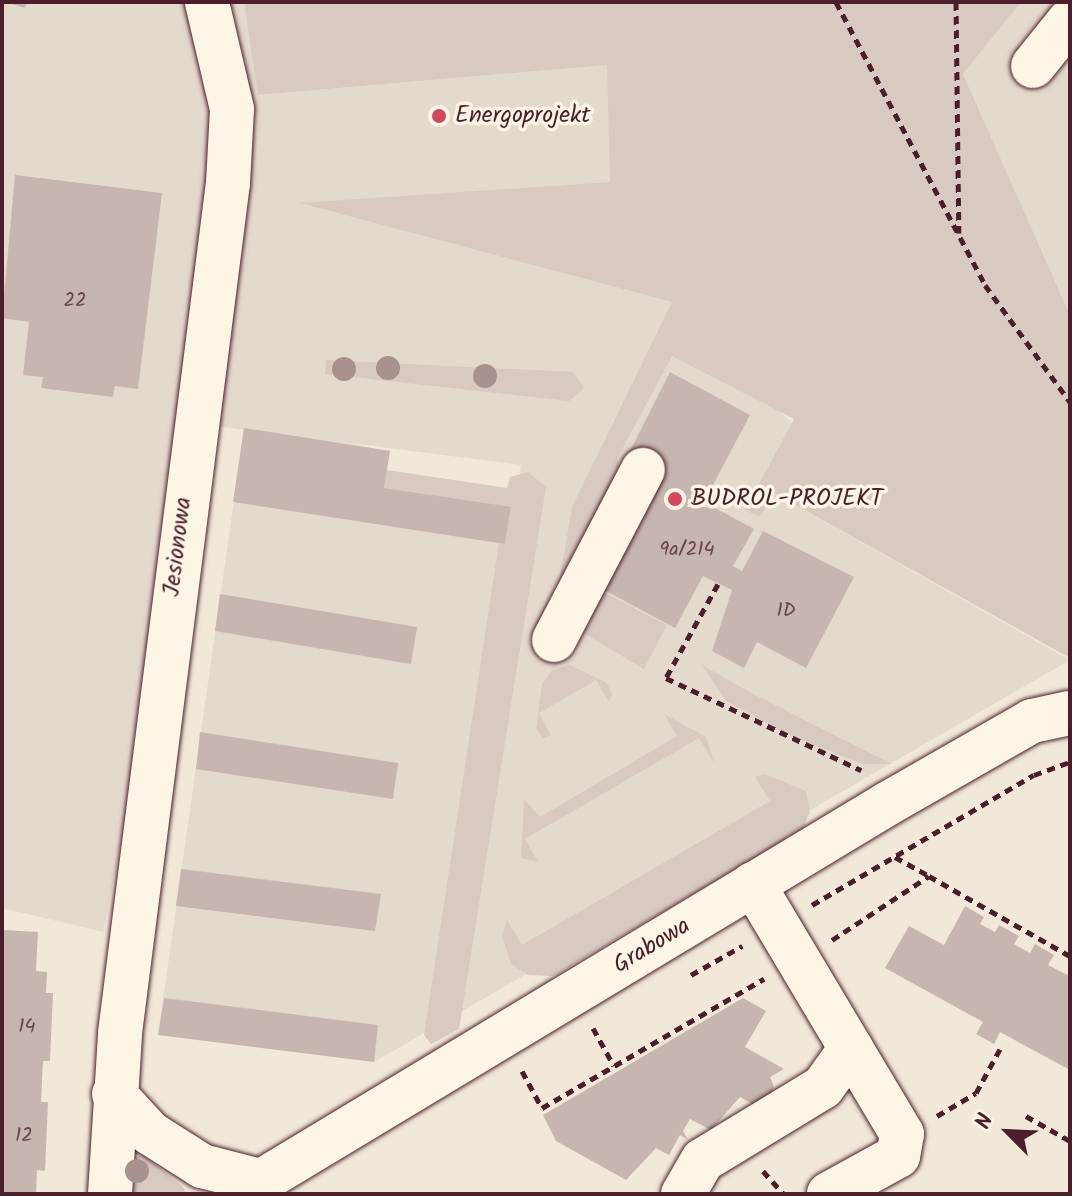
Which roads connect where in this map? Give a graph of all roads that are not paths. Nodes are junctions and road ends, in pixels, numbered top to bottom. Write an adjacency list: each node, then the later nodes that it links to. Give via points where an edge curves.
1 (207, 2): 9 (street, Jesionowa, via 232,109 228,183)
2 (1070, 20): 3 (street)
3 (1033, 66)
4 (643, 470): 5 (street)
5 (554, 640)
6 (1070, 713): 7 (street, Grabowa, via 1032,721)
7 (753, 884): 8 (street); 10 (street, Grabowa)
8 (851, 1048): 12 (street, via 823,1087 703,1160); 13 (street, via 902,1134 898,1156)
9 (114, 1094): 10 (street, via 150,1133); 11 (street, Jesionowa)
10 (250, 1188)
11 (110, 1194)
12 (683, 1194)
13 (829, 1194)

